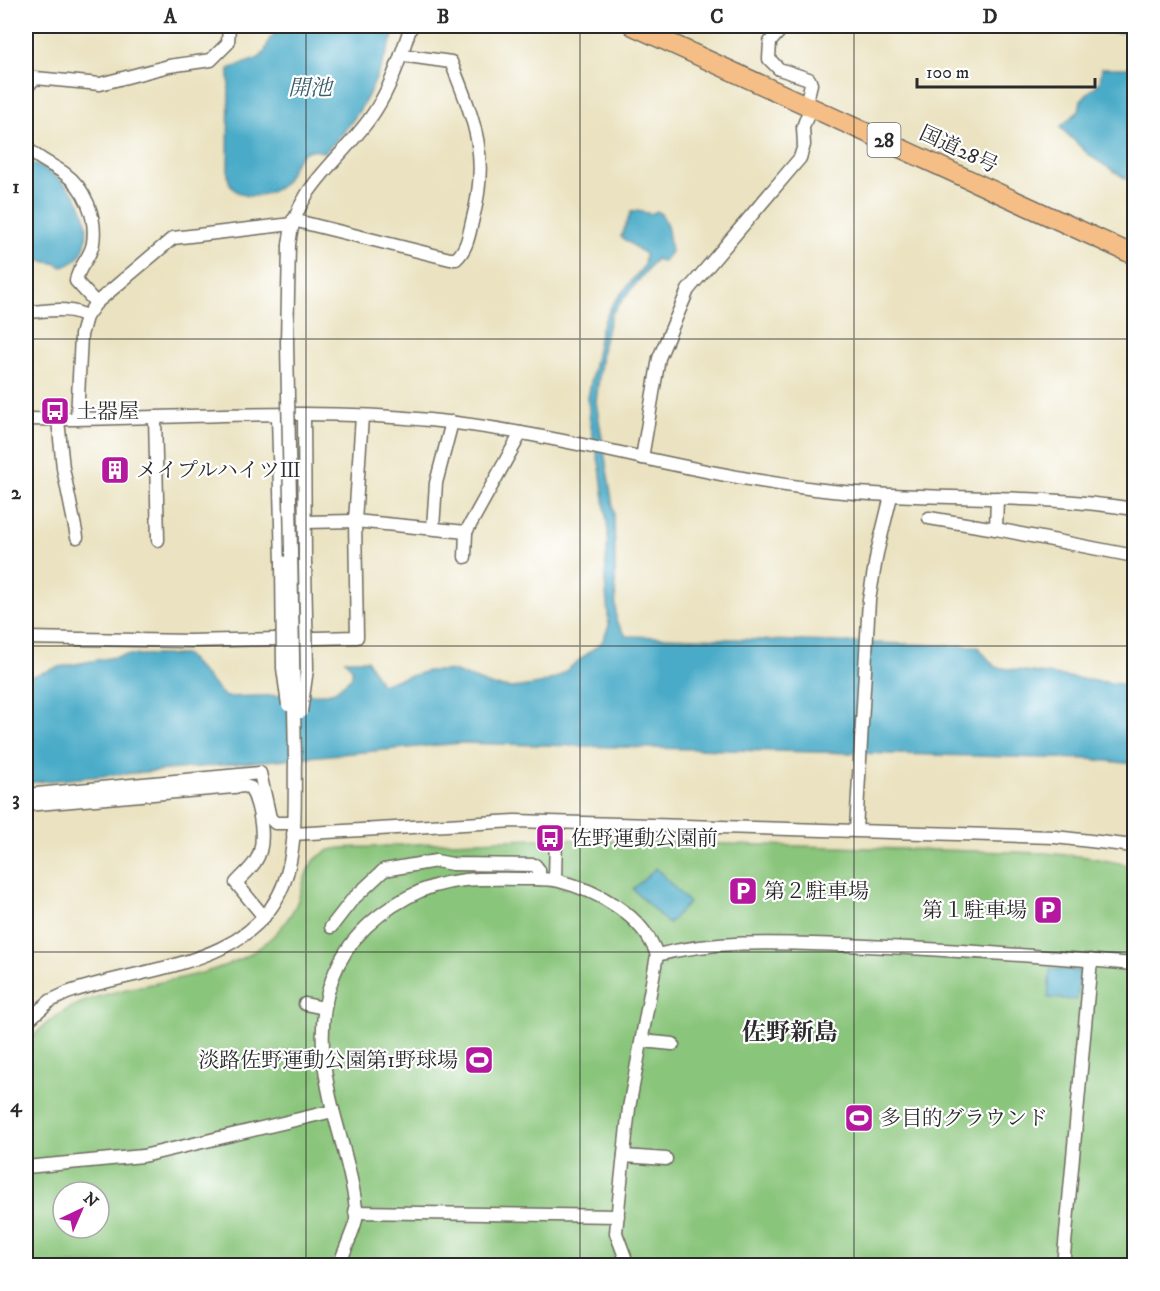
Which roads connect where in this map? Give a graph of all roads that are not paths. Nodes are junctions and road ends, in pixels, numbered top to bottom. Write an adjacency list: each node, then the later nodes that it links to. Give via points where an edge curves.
1 (229, 26): 6 (street, via 228,44 211,60 168,66 100,84 35,78)
2 (411, 26): 5 (street)
3 (633, 26): 7 (highway, 国道28号 / 28)
4 (784, 26): 7 (street, via 770,42 769,58 779,69 809,79 812,84)
5 (401, 55): 9 (street, via 375,112 309,188); 9 (street, via 451,62 473,117 482,181 464,250 456,259)
6 (26, 87)
7 (808, 105): 10 (highway, 国道28号 / 28); 23 (street, via 800,158 688,290 659,358)
8 (26, 147): 11 (street, via 71,179 86,200 94,240 76,280)
9 (292, 222): 11 (street, via 173,238); 38 (street, bridge, via 287,344)
10 (1134, 255)
11 (96, 303): 13 (street)
12 (26, 312): 13 (street, via 66,311)
13 (86, 317): 19 (street, via 81,335)
14 (304, 415): 15 (street); 16 (street); 29 (street)
15 (278, 416): 17 (street); 38 (street, bridge, via 283,668)
16 (362, 416): 21 (street); 28 (street)
17 (155, 417): 19 (street); 34 (street)
18 (26, 419): 20 (street)
19 (77, 419): 20 (street)
20 (58, 420): 33 (street)
21 (452, 422): 22 (street); 30 (street, via 436,483)
22 (521, 433): 23 (street); 32 (street)
23 (642, 458): 24 (street, via 772,483)
24 (891, 496): 25 (street); 42 (street, via 874,567 866,642)
25 (997, 498): 26 (street, via 1076,500); 31 (street)
26 (1134, 508)
27 (928, 518): 31 (street)
28 (355, 521): 29 (street); 30 (street); 37 (street, via 357,637 190,641)
29 (305, 522): 38 (street, bridge, via 307,669)
30 (433, 528): 32 (street)
31 (996, 529): 35 (street)
32 (466, 532): 36 (street)
33 (77, 537)
34 (158, 540)
35 (1134, 556)
36 (465, 557)
37 (26, 638)
38 (295, 760): 41 (street)
39 (26, 795): 41 (street, via 260,773 270,818)
40 (26, 805): 47 (street, via 248,786 253,790 262,833 260,852 236,887)
41 (294, 828): 42 (street, via 515,821); 47 (street, via 284,882)
42 (856, 830): 44 (street, via 1055,837)
43 (556, 835): 46 (street)
44 (1134, 846)
45 (539, 879): 46 (street); 48 (street, via 535,865 436,861 384,870 352,900); 53 (street, via 465,879 427,888 404,899 351,944 332,979)
46 (555, 880): 49 (street, via 585,889 615,905 639,927)
47 (264, 917): 54 (street, via 248,933 216,951 79,989 50,1001)
48 (331, 927)
49 (657, 955): 50 (street, via 705,944 779,943 959,949); 55 (street)
50 (1091, 960): 51 (street); 65 (street)
51 (1134, 964)
52 (305, 1004): 53 (street)
53 (324, 1008): 57 (street, via 321,1052)
54 (26, 1022)
55 (642, 1041): 56 (street); 58 (street)
56 (673, 1044)
57 (333, 1111): 60 (street, via 127,1151); 61 (street)
58 (624, 1156): 59 (street); 62 (street)
59 (666, 1159)
60 (34, 1164)
61 (355, 1212): 62 (street); 63 (street, via 356,1220)
62 (618, 1216): 64 (street, via 616,1233 625,1257)
63 (339, 1266)
64 (624, 1266)
65 (1063, 1266)

